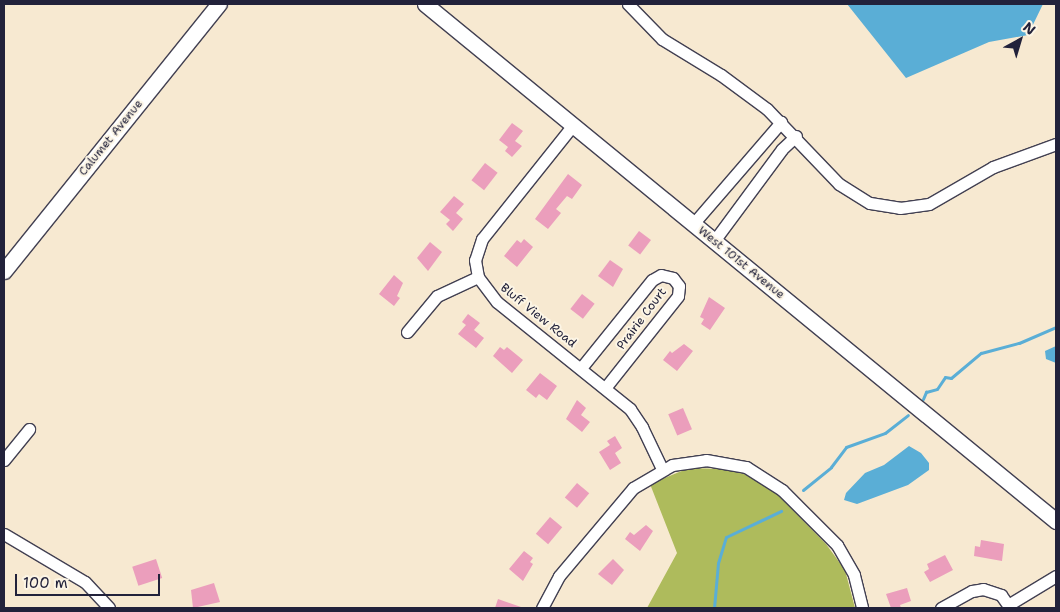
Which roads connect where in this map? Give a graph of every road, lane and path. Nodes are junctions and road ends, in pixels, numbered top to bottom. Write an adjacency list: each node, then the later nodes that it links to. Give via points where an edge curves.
1 (219, 4): 10 (street, Calumet Avenue)
2 (425, 4): 5 (street, West 101st Avenue)
3 (628, 4): 4 (street, via 662,39 730,81)
4 (781, 122): 6 (street); 8 (street)
5 (573, 125): 8 (street, West 101st Avenue); 11 (street, via 482,239 475,260)
6 (796, 136): 7 (street, via 839,184 855,196 877,206 900,208 928,204 993,166); 9 (street, via 782,149)
7 (1056, 144)
8 (694, 224): 9 (street, West 101st Avenue)
9 (714, 241): 18 (street, West 101st Avenue)
10 (4, 271)
11 (478, 277): 12 (street, via 437,296); 13 (street, Bluff View Road, via 490,296)
12 (407, 332)
13 (581, 368): 14 (street, Bluff View Road); 14 (street, Prairie Court, via 652,280 660,275 673,278 679,286 678,296)
14 (606, 387): 17 (street, Bluff View Road, via 637,418)
15 (29, 429): 16 (street)
16 (4, 460)
17 (662, 469): 23 (street, via 626,494 559,576); 24 (street, via 688,461 723,461 756,471 782,490 837,545 854,575)
18 (1056, 521)
19 (4, 534): 22 (street, via 86,582)
20 (1056, 576): 21 (street)
21 (1009, 607): 25 (street, via 996,592 983,589 972,591)
22 (109, 608)
23 (542, 608)
24 (862, 608)
25 (941, 608)

